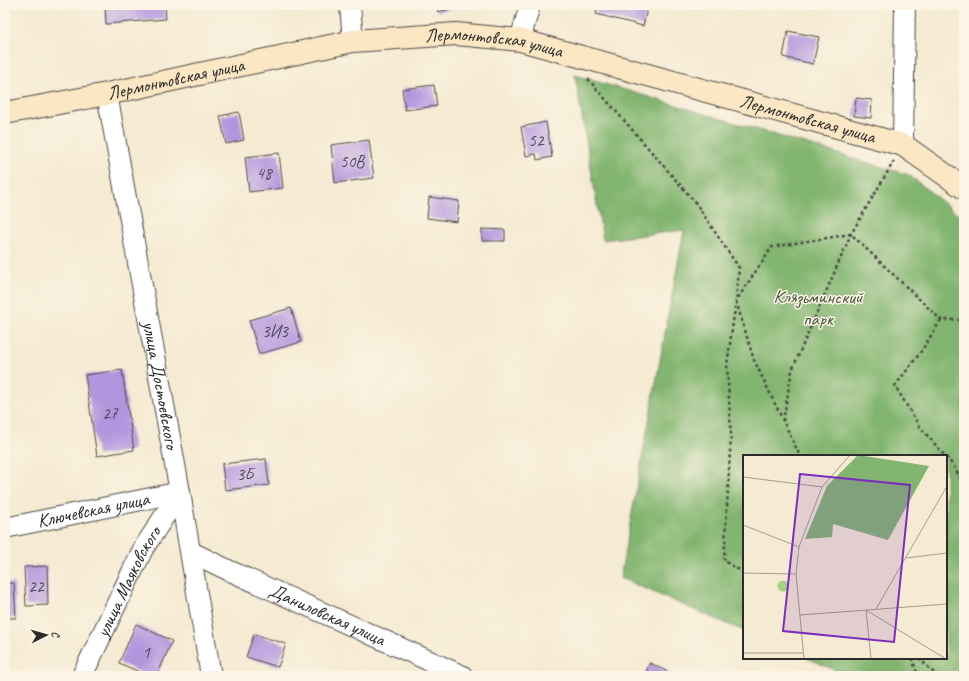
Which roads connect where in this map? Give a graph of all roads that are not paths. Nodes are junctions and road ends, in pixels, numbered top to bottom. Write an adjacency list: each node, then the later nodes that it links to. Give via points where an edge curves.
1 (350, 5): 5 (street)
2 (530, 5): 4 (street)
3 (905, 5): 8 (street)
4 (520, 40): 5 (street, Лермонтовская улица, via 456,34); 8 (street, Лермонтовская улица)
5 (353, 41): 6 (street, Лермонтовская улица)
6 (107, 94): 7 (street, Лермонтовская улица); 10 (street, улица Достоевского)
7 (5, 113)
8 (903, 145): 9 (street, Лермонтовская улица)
9 (964, 188)
10 (180, 492): 11 (street, Ключевская улица); 12 (street, улица Достоевского); 13 (street, улица Маяковского, via 143,549)
11 (5, 528)
12 (191, 552): 14 (street, улица Достоевского); 15 (street, Даниловская улица)
13 (82, 676)
14 (211, 676)
15 (463, 676)

